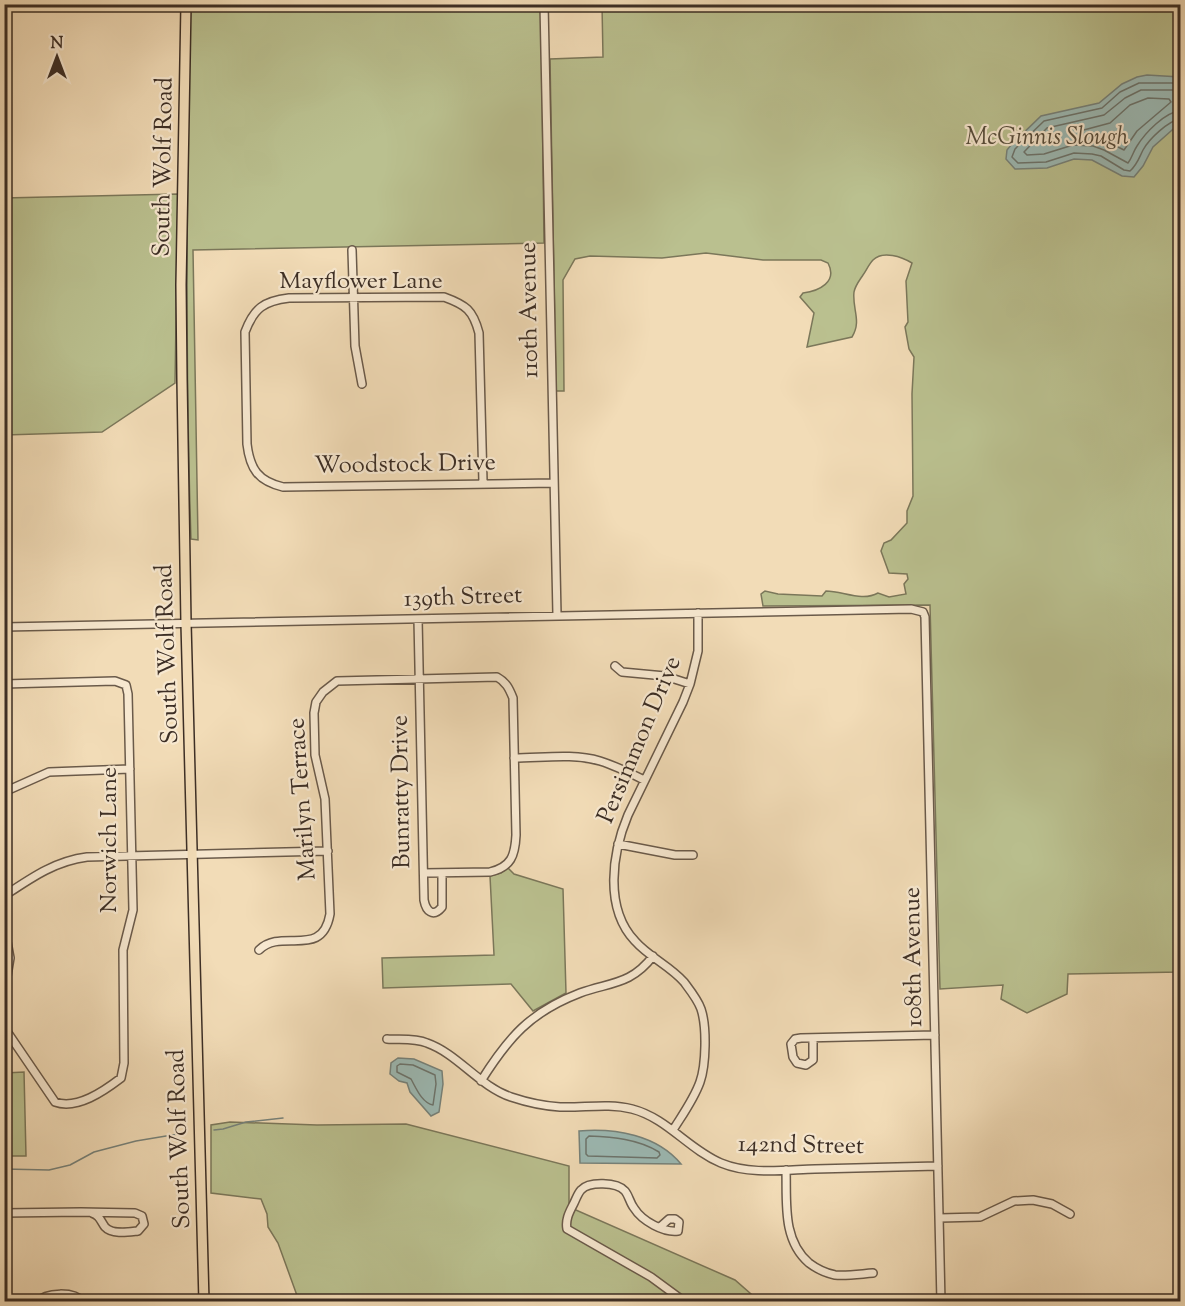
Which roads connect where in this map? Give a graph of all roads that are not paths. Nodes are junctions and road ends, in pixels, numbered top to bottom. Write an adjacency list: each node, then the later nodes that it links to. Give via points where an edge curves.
1 (186, 4): 13 (main road, South Wolf Road, via 181,285)
2 (544, 4): 8 (street, 110th Avenue)
3 (352, 250): 4 (street)
4 (353, 299): 5 (street); 6 (street, Mayflower Lane, via 277,300 257,309 250,319 245,332 247,444 249,458); 7 (street, Mayflower Lane, via 444,297 460,303 474,316 479,333)
5 (362, 384)
6 (260, 477): 7 (street, Woodstock Drive, via 283,487)
7 (483, 482): 8 (street, Woodstock Drive)
8 (554, 483): 11 (street, 110th Avenue)
9 (923, 612): 10 (street, 139th Street, via 911,609); 36 (street, 108th Avenue)
10 (698, 613): 11 (street, 139th Street); 18 (street, Persimmon Drive, via 698,651)
11 (557, 615): 12 (street, 139th Street)
12 (418, 619): 13 (street, 139th Street); 16 (street, Bunratty Drive)
13 (186, 623): 14 (street, 139th Street); 25 (main road, South Wolf Road)
14 (4, 627)
15 (615, 666): 18 (street, via 622,672 664,676)
16 (419, 678): 19 (street, Marilyn Terrace, via 497,676 505,681 513,698); 24 (street, Marilyn Terrace, via 343,680 327,687 316,702 315,755 325,799); 28 (street, Bunratty Drive)
17 (4, 684): 20 (street, Norwich Lane, via 115,681 126,685)
18 (690, 684): 21 (street, Persimmon Drive)
19 (514, 758): 21 (street, via 598,760); 29 (street, Marilyn Terrace, via 516,848 508,864 490,872)
20 (130, 769): 22 (street, via 49,772); 27 (street, Norwich Lane)
21 (644, 780): 23 (street, Persimmon Drive)
22 (4, 792)
23 (618, 844): 26 (street); 33 (street, Persimmon Drive, via 614,882 619,916 634,941)
24 (328, 851): 25 (street); 32 (street, Marilyn Terrace, via 330,914 324,933 311,940 273,941)
25 (193, 855): 27 (street); 51 (main road, South Wolf Road)
26 (693, 855)
27 (133, 856): 30 (street, via 70,860 45,869); 35 (street, Norwich Lane, via 133,910 123,950 121,1078 73,1104 55,1102)
28 (424, 873): 29 (street, Marilyn Terrace); 29 (street, Bunratty Drive, via 425,908 433,913 442,907)
29 (442, 873)
30 (4, 896)
31 (4, 926): 34 (street, via 10,958)
32 (259, 950)
33 (652, 956): 39 (street, via 635,975 622,982 582,992 529,1021 502,1048); 40 (street, Persimmon Drive, via 692,993 701,1009 704,1028 701,1080)
34 (4, 994)
35 (4, 1023)
36 (935, 1035): 37 (street); 41 (street, 108th Avenue)
37 (813, 1038): 37 (street, via 793,1041 791,1049 797,1063 806,1065 813,1060)
38 (387, 1039): 39 (street, 142nd Street, via 428,1043)
39 (481, 1081): 40 (street, 142nd Street, via 504,1094 542,1105 630,1108)
40 (673, 1130): 42 (street, 142nd Street, via 706,1155 736,1168)
41 (938, 1166): 42 (street, 142nd Street); 46 (street, 108th Avenue)
42 (786, 1170): 48 (street, via 789,1233 796,1248 818,1270 834,1275)
43 (4, 1213): 44 (street)
44 (92, 1213): 44 (street, via 115,1232 138,1231 144,1224 142,1216 135,1213)
45 (1070, 1214): 46 (street, via 1052,1204 1032,1200 1014,1201 980,1217)
46 (940, 1218): 53 (street, 108th Avenue)
47 (660, 1227): 52 (street, via 650,1224 634,1209 625,1191 603,1185 586,1186 580,1191 566,1224 567,1229 651,1277)
48 (873, 1273)
49 (37, 1302): 50 (street, via 48,1295 70,1295)
50 (82, 1302)
51 (204, 1302)
52 (685, 1302)
53 (942, 1302)

